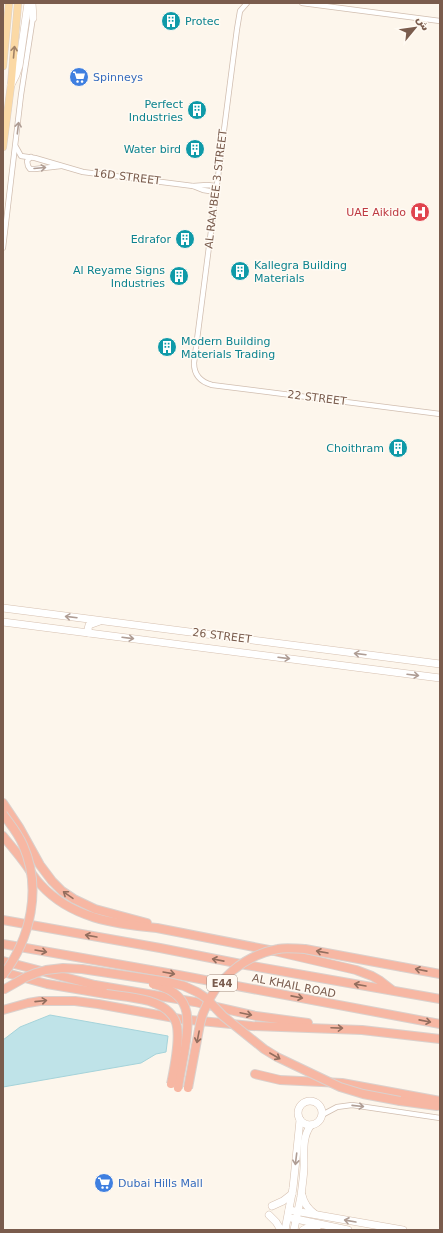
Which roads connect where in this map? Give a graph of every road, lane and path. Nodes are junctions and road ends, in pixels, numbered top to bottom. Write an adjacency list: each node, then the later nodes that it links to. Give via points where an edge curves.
1 (10, 3): 10 (main road)
2 (18, 3): 11 (main road, one-way to 2)
3 (28, 3): 11 (main road, via 19,66)
4 (32, 3): 8 (main road)
5 (35, 3): 8 (street)
6 (247, 3): 17 (street, AL RAA'BEE 3 STREET, via 239,16)
7 (302, 3): 9 (street)
8 (33, 18): 12 (street, one-way to 8)
9 (440, 21)
10 (3, 66)
11 (11, 85): 13 (main road)
12 (16, 146): 14 (street, 16D STREET, via 22,156); 19 (street)
13 (3, 147)
14 (31, 157): 15 (street, 16D STREET); 15 (street, 16D STREET, one-way to 15, via 27,161 30,169)
15 (62, 166): 16 (street, 16D STREET, via 83,172)
16 (193, 186): 17 (street, 16D STREET); 18 (street, 16D STREET)
17 (216, 186): 18 (street, AL RAA'BEE 3 STREET)
18 (216, 192): 20 (street, AL RAA'BEE 3 STREET, via 194,363)
19 (3, 248)
20 (197, 376): 21 (street, 22 STREET, via 212,385)
21 (440, 414)
22 (3, 608): 23 (main road, 26 STREET, one-way to 22)
23 (102, 621): 25 (main road, via 89,625); 26 (main road, 26 STREET)
24 (3, 622): 25 (main road, 26 STREET)
25 (89, 633): 27 (main road, 26 STREET, one-way to 27)
26 (283, 644): 27 (main road, via 269,646); 28 (main road, 26 STREET, one-way to 26)
27 (265, 656): 29 (main road, 26 STREET, one-way to 29)
28 (440, 664)
29 (440, 678)
30 (3, 803): 34 (highway, one-way to 30, via 145,922 95,909 62,891 42,869)
31 (3, 814): 39 (highway, bridge, via 24,846 30,867 32,893 30,916 23,941)
32 (3, 836): 34 (highway, via 40,884 69,908 94,918)
33 (3, 920): 42 (highway, AL KHAIL ROAD / E44, one-way to 33)
34 (157, 928): 42 (highway, via 356,970 372,976)
35 (3, 944): 45 (highway, AL KHAIL ROAD / E44, one-way to 45)
36 (3, 961): 46 (highway, one-way to 46, via 95,985 194,1002 256,1016 311,1023)
37 (3, 972): 40 (highway, bridge, via 47,984 150,1001 163,1007 172,1015 177,1028 175,1086 188,1026 188,1014 184,1005 167,989)
38 (440, 974): 49 (highway, one-way to 49, bridge, via 306,949 280,948 254,956 230,972 220,982 208,1002 201,1020)
39 (3, 975)
40 (122, 976): 41 (highway, bridge, via 76,968 51,969 30,974); 51 (highway, one-way to 51, bridge, via 173,983 192,990 206,998 223,1016 277,1058 340,1087 363,1094)
41 (3, 990)
42 (392, 990): 43 (highway, AL KHAIL ROAD / E44)
43 (440, 999)
44 (3, 1010): 46 (highway, one-way to 46, via 40,1001 75,1001 187,1020 252,1026)
45 (440, 1024)
46 (320, 1028): 47 (highway, one-way to 47)
47 (440, 1039)
48 (254, 1074): 50 (highway, via 280,1080 342,1083)
49 (188, 1088)
50 (440, 1101)
51 (440, 1106)
52 (322, 1115): 53 (street, one-way to 53, via 337,1107 352,1105); 54 (main road, via 318,1104 306,1101 298,1108); 55 (main road, via 318,1122)
53 (440, 1118)
54 (300, 1120): 55 (main road); 57 (main road, one-way to 57)
55 (311, 1125): 56 (main road, via 305,1138)
56 (301, 1191): 60 (main road); 62 (main road, via 307,1207)
57 (292, 1194): 58 (main road); 59 (main road)
58 (272, 1206)
59 (289, 1210): 60 (main road); 63 (main road)
60 (298, 1212): 62 (main road); 64 (main road)
61 (269, 1215): 66 (main road)
62 (317, 1215): 71 (main road, one-way to 62)
63 (287, 1218): 64 (main road); 67 (main road)
64 (295, 1219): 65 (main road); 68 (main road)
65 (323, 1225): 69 (main road); 70 (main road)
66 (281, 1230)
67 (285, 1230)
68 (294, 1230)
69 (303, 1230)
70 (348, 1230)
71 (403, 1230)

